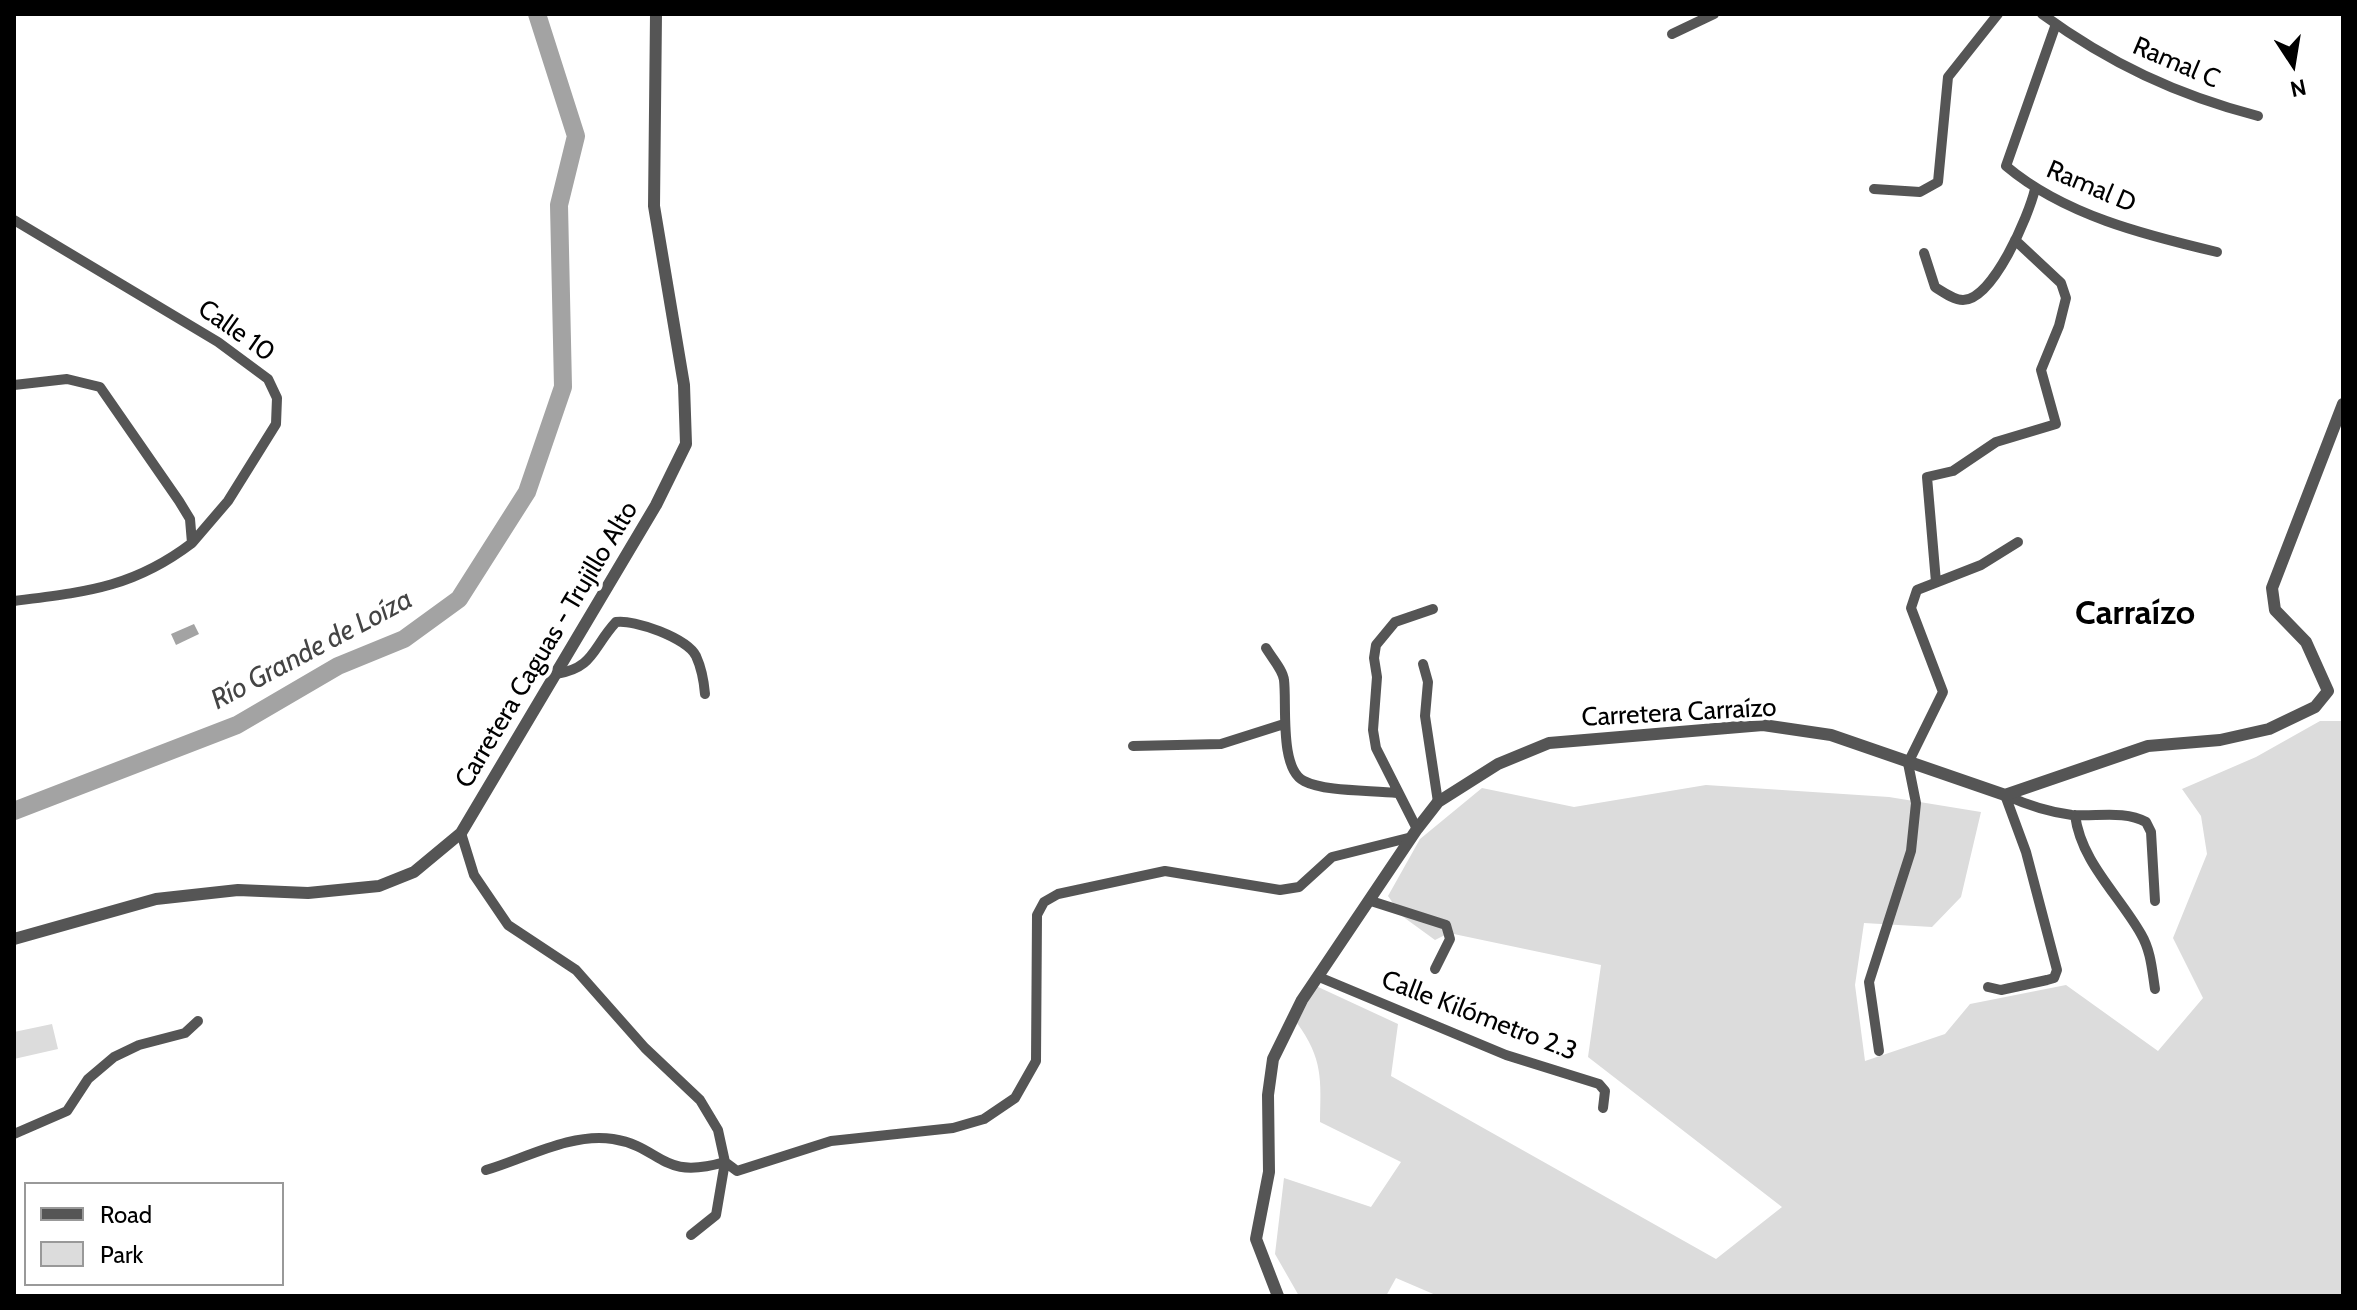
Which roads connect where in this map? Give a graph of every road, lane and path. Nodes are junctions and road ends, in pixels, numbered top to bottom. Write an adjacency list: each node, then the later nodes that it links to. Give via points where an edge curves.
1 (656, 14): 24 (street, Carretera Caguas - Trujillo Alto, via 654,206 684,385 686,444)
2 (1714, 14): 6 (street)
3 (1998, 14): 8 (street, via 1948,77 1938,182 1920,192)
4 (2042, 14): 5 (street, Ramal C)
5 (2056, 24): 7 (street, Ramal C, via 2089,49 2203,101); 9 (street, Ramal D, via 2006,166)
6 (1672, 34)
7 (2258, 116)
8 (1874, 189)
9 (2035, 189): 11 (street); 12 (street, Ramal D, via 2154,237)
10 (14, 220): 18 (street, Calle 10, via 218,342 268,379 277,398 276,424 228,501)
11 (2015, 240): 13 (street, via 1987,288 1974,299 1960,301 1935,287); 19 (street, via 2061,283 2066,298 2041,370 2056,424 1996,442 1953,471 1927,477)
12 (2217, 252)
13 (1924, 253)
14 (14, 385): 18 (street, via 67,379 100,387 190,519)
15 (2343, 404): 16 (street)
16 (2338, 434): 25 (street, via 2272,588 2275,610 2306,642)
17 (2018, 542): 19 (street, via 1981,565)
18 (192, 543): 20 (street, Calle 10, via 163,565 99,591)
19 (1936, 582): 30 (street, via 1917,590 1911,608 1943,692)
20 (14, 601)
21 (1428, 610): 31 (street, via 1395,622 1376,645 1373,730)
22 (1266, 648): 28 (street, via 1284,677)
23 (1423, 664): 33 (street)
24 (556, 674): 27 (street, via 577,670 616,622 629,620 689,647); 35 (street, Carretera Caguas - Trujillo Alto)
25 (2328, 691): 26 (street); 32 (street, via 2315,707 2269,729 2220,740 2148,746)
26 (2343, 691)
27 (705, 694)
28 (1284, 724): 29 (street, via 1221,744); 31 (street, via 1300,780)
29 (1133, 746)
30 (1908, 763): 32 (street, Carretera Carraízo); 33 (street, Carretera Carraízo, via 1831,735 1763,725 1549,743 1498,764); 45 (street, via 1916,803 1911,851 1869,982)
31 (1397, 793): 36 (street)
32 (2005, 795): 34 (street, via 2032,807); 42 (street, via 2057,970 2047,980 2001,990)
33 (1438, 802): 36 (street, Carretera Carraízo)
34 (2075, 815): 38 (street, via 2127,816 2146,822); 43 (street, via 2096,869 2145,942)
35 (461, 833): 39 (street, Carretera Caguas - Trujillo Alto, via 414,872 379,886 308,893 238,890 156,899); 48 (street, via 474,875 496,911 508,925 576,970 700,1100 718,1130)
36 (1414, 833): 37 (street, Carretera Carraízo); 48 (street, via 1332,857 1299,887 1280,890 1165,871 1058,894 1044,902 1037,915 1036,1061 1015,1098 984,1119 953,1128 831,1141 737,1171)
37 (1371, 901): 40 (street, via 1446,925 1450,939); 41 (street, Carretera Carraízo)
38 (2155, 901)
39 (14, 939)
40 (1435, 969)
41 (1319, 977): 46 (street, Calle Kilómetro 2.3, via 1506,1055 1599,1084 1605,1091); 51 (street, Carretera Carraízo, via 1273,1059 1269,1172 1256,1239)
42 (1988, 987)
43 (2155, 989)
44 (198, 1021): 47 (street, via 185,1033 114,1057 88,1079 67,1111)
45 (1879, 1051)
46 (1603, 1108)
47 (14, 1134)
48 (725, 1162): 49 (street, via 672,1167 633,1145 594,1138); 50 (street, via 716,1215)
49 (486, 1170)
50 (691, 1235)
51 (1265, 1264): 52 (street, Carretera Carraízo); 53 (street)
52 (1278, 1296)
53 (1286, 1296)

